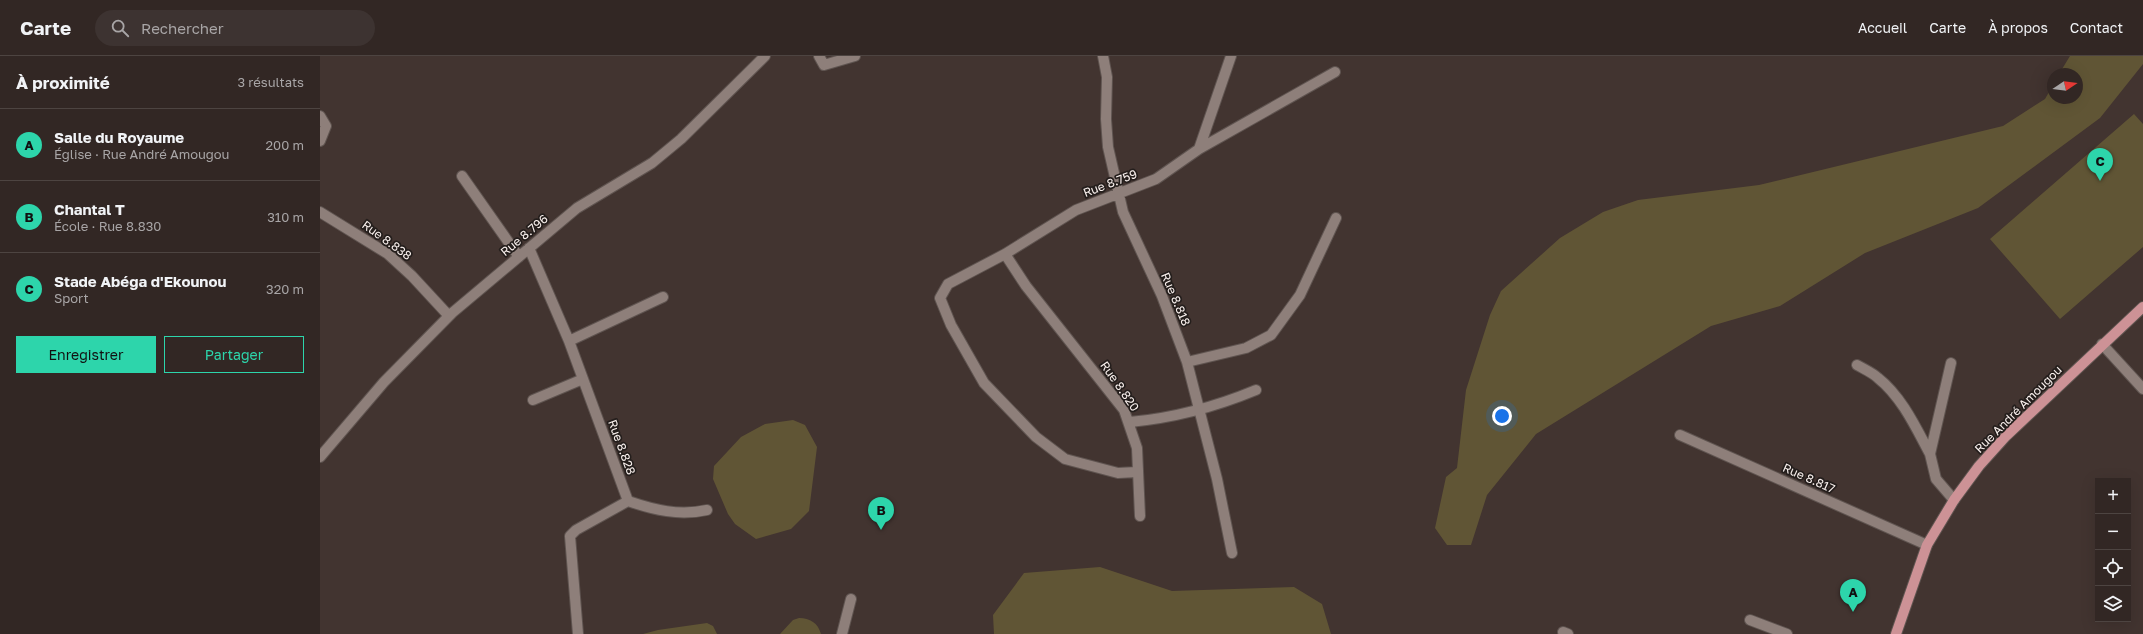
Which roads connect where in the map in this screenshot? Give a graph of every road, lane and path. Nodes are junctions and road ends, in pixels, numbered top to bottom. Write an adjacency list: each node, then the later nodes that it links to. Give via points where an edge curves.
1 (765, 56): 14 (street, Rue 8.796, via 681,139 652,163 577,208)
2 (819, 56): 3 (street, via 824,65)
3 (855, 56)
4 (1103, 56): 11 (street, Rue 8.818, via 1107,77 1108,147)
5 (1231, 56): 9 (street)
6 (1335, 72): 9 (street, Rue 8.759)
7 (320, 116): 8 (street, via 326,126)
8 (320, 141)
9 (1199, 149): 11 (street, Rue 8.759, via 1156,179)
10 (462, 176): 16 (street)
11 (1120, 192): 15 (street, Rue 8.759, via 1076,210); 22 (street, Rue 8.818, via 1123,212 1162,296)
12 (320, 212): 19 (street, Rue 8.838, via 388,254)
13 (1336, 218): 22 (street, via 1300,295 1271,335 1246,348)
14 (529, 248): 16 (street, Rue 8.796); 20 (street, Rue 8.828)
15 (1005, 254): 30 (street, Rue 8.820, via 1026,286 1124,410); 34 (street, Rue 8.759, via 948,284 942,293 951,325 984,383 1036,437 1065,459 1118,473)
16 (519, 257): 19 (street, Rue 8.796)
17 (663, 297): 20 (street)
18 (2143, 307): 21 (main road, Rue André Amougou)
19 (449, 316): 33 (street, Rue 8.796, via 384,382)
20 (569, 341): 25 (street, Rue 8.828)
21 (2102, 344): 26 (street); 35 (main road, Rue André Amougou, via 2006,436 1979,466)
22 (1187, 362): 29 (street, Rue 8.818)
23 (1951, 363): 32 (street)
24 (1857, 365): 32 (street, via 1878,377 1898,400)
25 (583, 379): 28 (street); 36 (street, Rue 8.828)
26 (2143, 389)
27 (1256, 390): 29 (street)
28 (533, 400)
29 (1199, 410): 30 (street, via 1161,419); 40 (street, Rue 8.818, via 1217,479)
30 (1130, 422): 34 (street, Rue 8.820, via 1138,448)
31 (1680, 435): 39 (street, Rue 8.817)
32 (1930, 454): 35 (street, via 1936,479)
33 (320, 457)
34 (1137, 472): 38 (street, Rue 8.820)
35 (1954, 500): 39 (main road, Rue André Amougou)
36 (628, 501): 37 (street, via 668,512 690,513); 43 (street, via 576,530 570,536)
37 (707, 510)
38 (1140, 516)
39 (1927, 545): 46 (main road, Rue André Amougou)
40 (1232, 553)
41 (851, 599): 44 (street)
42 (1750, 620): 45 (street)
43 (578, 634)
44 (842, 634)
45 (1787, 634)
46 (1896, 634)

